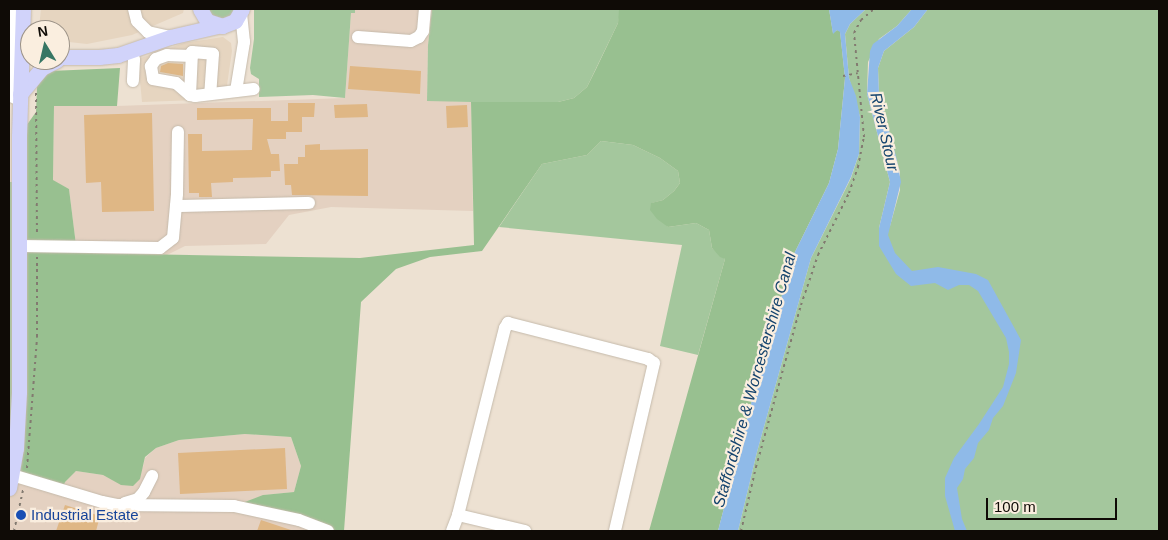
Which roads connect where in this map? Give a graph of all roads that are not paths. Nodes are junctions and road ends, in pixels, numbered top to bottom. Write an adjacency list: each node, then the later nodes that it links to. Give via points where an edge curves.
1 (134, 9): 7 (street, via 136,21 148,32)
2 (199, 9): 6 (main road, via 207,21); 7 (main road, via 190,22)
3 (425, 9): 8 (street, via 423,31 411,41)
4 (23, 10): 20 (street, via 14,12 11,64 11,96)
5 (242, 10): 6 (main road, via 235,21); 10 (street, via 244,42)
6 (222, 26): 7 (main road); 10 (street, via 237,37)
7 (170, 37): 9 (main road)
8 (358, 37)
9 (132, 51): 12 (main road); 15 (street)
10 (241, 52): 17 (street)
11 (192, 56): 18 (street, via 192,52 213,54); 19 (street); 19 (street, via 167,55 156,59 151,66 152,79 176,83)
12 (70, 58)
13 (24, 70): 20 (main road)
14 (40, 70): 20 (main road)
15 (133, 81)
16 (254, 89): 17 (street)
17 (236, 91): 18 (street)
18 (210, 92): 19 (street)
19 (190, 95)
20 (20, 97): 24 (main road)
21 (178, 132): 23 (street)
22 (309, 203): 23 (street)
23 (176, 206): 24 (street, via 173,238 160,248)
24 (21, 246): 25 (main road)
25 (14, 264): 26 (main road)
26 (14, 334): 28 (main road)
27 (152, 476): 29 (street, via 138,499)
28 (15, 481): 29 (street)
29 (118, 505): 31 (street, via 234,506 299,520)
30 (458, 515): 32 (street); 33 (street); 34 (street, via 508,323 648,358 654,363)
31 (328, 531)
32 (452, 531)
33 (525, 531)
34 (615, 531)

